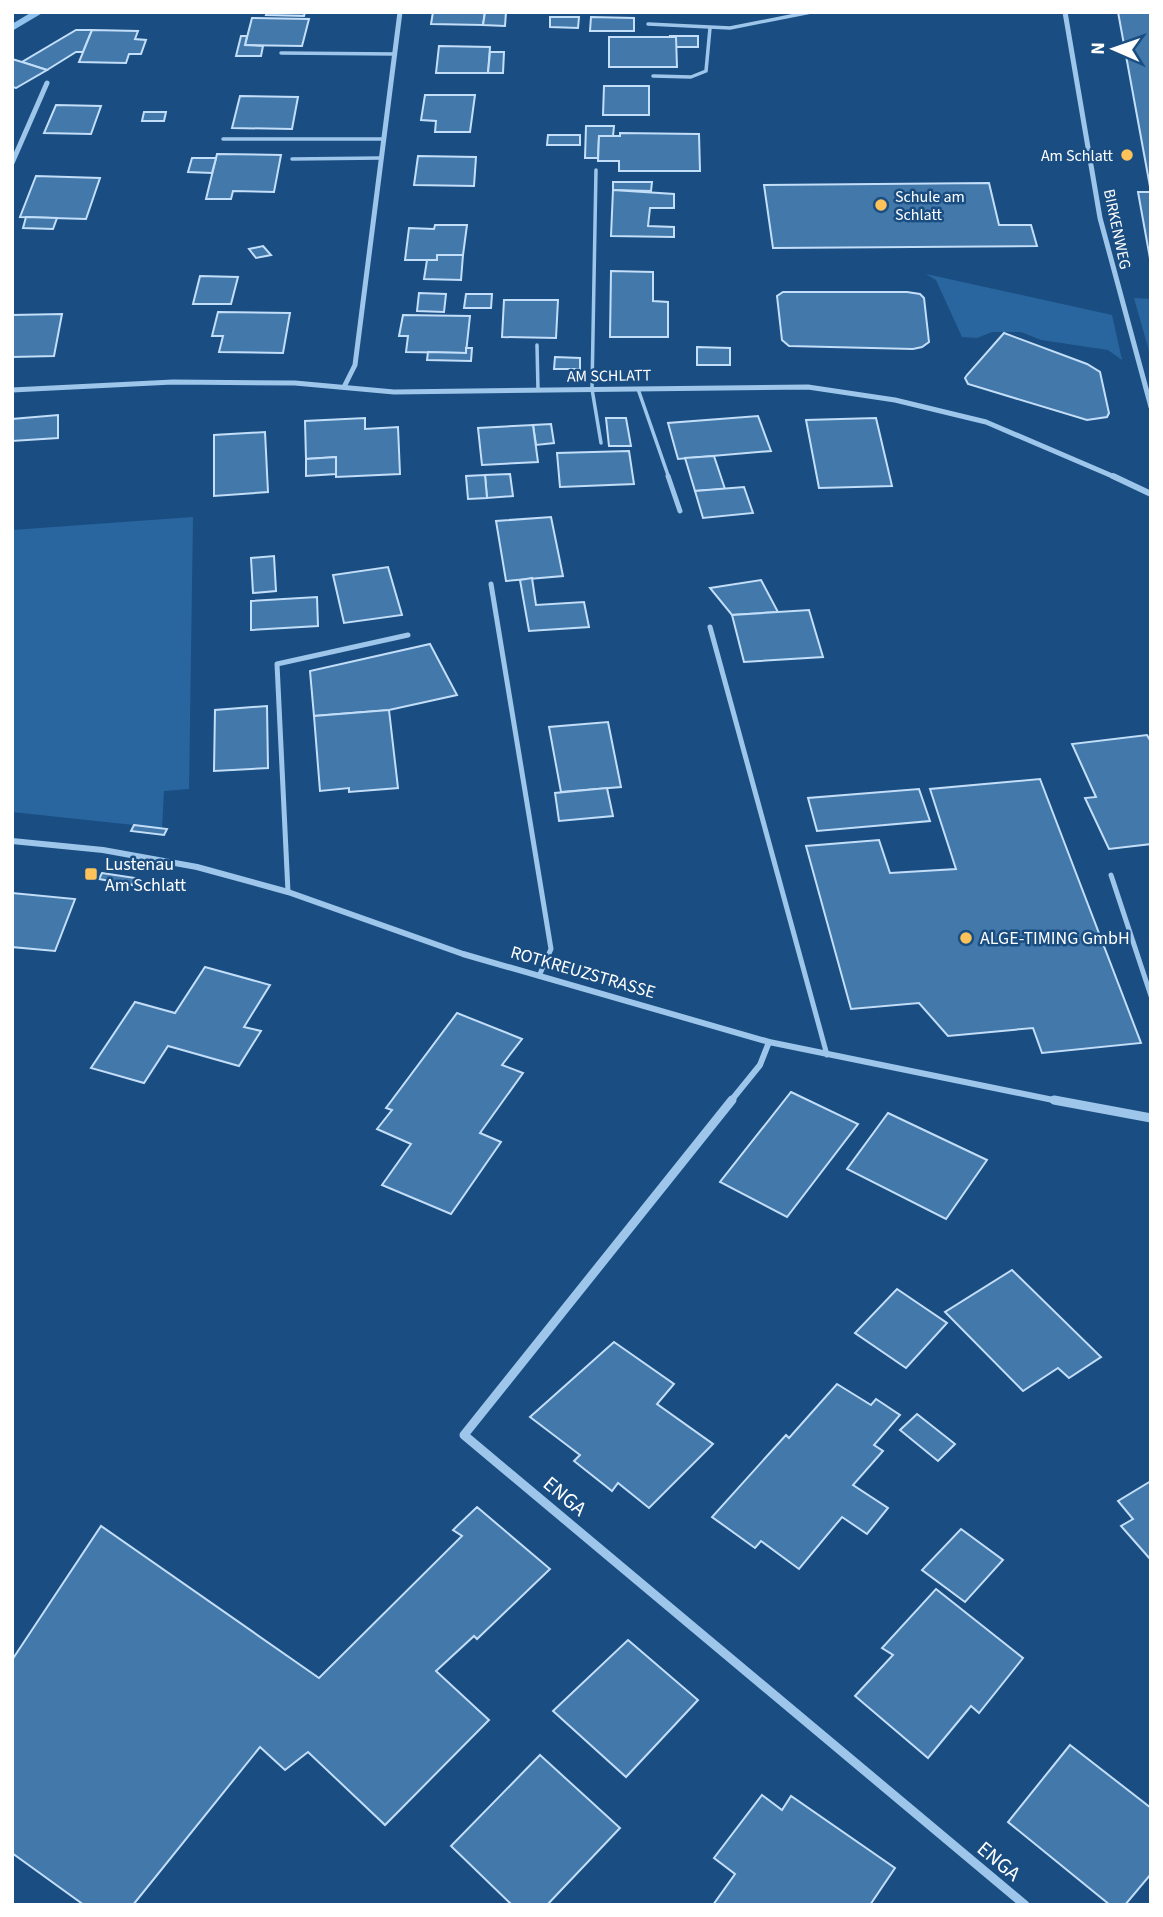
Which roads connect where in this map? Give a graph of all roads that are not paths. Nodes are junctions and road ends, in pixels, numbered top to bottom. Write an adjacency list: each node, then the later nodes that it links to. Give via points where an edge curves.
1 (400, 12): 7 (street)
2 (811, 12): 5 (lane)
3 (1065, 12): 22 (street, BIRKENWEG, via 1112,272)
4 (648, 24): 5 (lane)
5 (710, 28): 8 (lane, via 706,71 691,77)
6 (281, 53): 7 (lane)
7 (395, 54): 11 (street)
8 (653, 76)
9 (47, 83): 14 (street)
10 (223, 139): 11 (lane)
11 (384, 139): 13 (street)
12 (292, 159): 13 (lane)
13 (381, 159): 17 (street, via 355,365)
14 (12, 163)
15 (596, 170): 19 (lane)
16 (537, 345): 21 (lane)
17 (344, 387): 20 (street, AM SCHLATT, via 173,383); 21 (street, AM SCHLATT, via 394,392)
18 (638, 388): 19 (street, AM SCHLATT); 24 (street, AM SCHLATT, via 807,387 895,400 986,422); 25 (lane)
19 (592, 389): 21 (street, AM SCHLATT); 23 (lane)
20 (12, 390)
21 (538, 390)
22 (1151, 407)
23 (601, 443)
24 (1149, 490)
25 (680, 510)
26 (491, 584): 32 (lane, via 551,949)
27 (710, 627): 35 (lane)
28 (408, 635): 31 (lane, via 277,664)
29 (12, 841): 31 (street, ROTKREUZSTRASSE, via 103,850 197,867)
30 (1111, 875): 33 (lane)
31 (288, 892): 32 (street, ROTKREUZSTRASSE)
32 (539, 976): 34 (street, ROTKREUZSTRASSE)
33 (1151, 996)
34 (769, 1042): 35 (street, ROTKREUZSTRASSE); 37 (street, ENGA, via 760,1065 464,1435)
35 (827, 1055): 36 (street, ROTKREUZSTRASSE)
36 (1151, 1118)
37 (1025, 1905)

